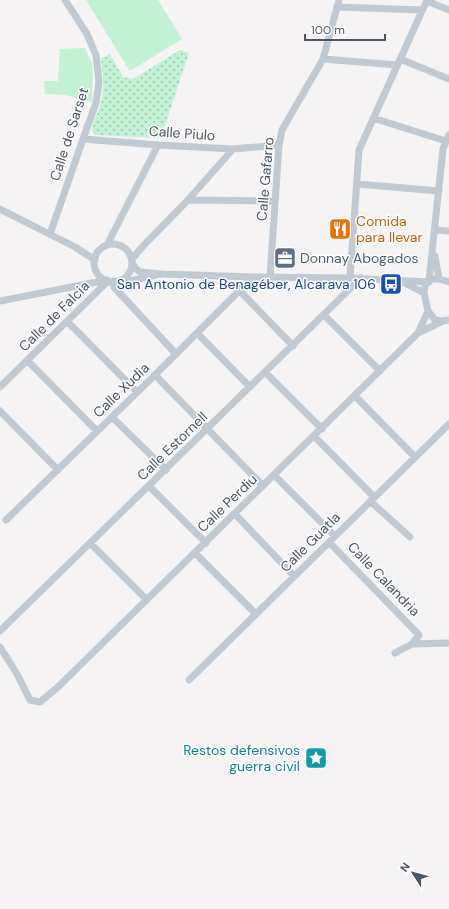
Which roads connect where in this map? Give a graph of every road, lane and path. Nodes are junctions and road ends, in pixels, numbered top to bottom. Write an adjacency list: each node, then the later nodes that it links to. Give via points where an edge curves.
1 (65, 0): 10 (street, Calle de Sarset, via 87,34 96,55 99,82 96,103)
2 (427, 0): 4 (street); 5 (street)
3 (338, 3): 4 (street); 6 (street, Calle Gafarro)
4 (422, 10): 7 (street)
5 (449, 10)
6 (323, 59): 7 (street); 13 (street, Calle Gafarro, via 282,130)
7 (399, 62): 8 (street); 9 (street)
8 (449, 79)
9 (373, 118): 11 (street); 16 (street, via 359,150)
10 (83, 138): 12 (street, Calle Piulo); 23 (street, Calle de Sarset)
11 (448, 138): 15 (street, via 444,149)
12 (158, 145): 14 (street, Calle Piulo); 24 (street)
13 (279, 145): 14 (street, Calle Piulo); 19 (street, Calle Gafarro)
14 (233, 149): 18 (street)
15 (445, 164): 17 (street)
16 (356, 184): 17 (street); 34 (street)
17 (439, 191): 21 (street)
18 (188, 200): 19 (street); 29 (street)
19 (276, 200): 33 (street, Calle Gafarro)
20 (0, 209): 23 (street)
21 (435, 230): 22 (street); 26 (street)
22 (449, 231)
23 (50, 234): 25 (street)
24 (107, 245): 27 (street); 29 (street, via 119,244 124,247)
25 (76, 247): 27 (street); 28 (street)
26 (433, 248): 37 (street); 39 (street)
27 (98, 252): 28 (street)
28 (94, 260): 30 (street)
29 (132, 260): 31 (street, via 140,272); 38 (street, via 125,277)
30 (97, 272): 38 (street); 41 (street)
31 (162, 274): 32 (street); 38 (street, via 130,281)
32 (253, 277): 33 (street); 42 (street, Calle Xudia)
33 (270, 277): 34 (street)
34 (350, 278): 35 (street)
35 (361, 278): 36 (street); 46 (street, Calle Estornell)
36 (398, 279): 39 (street); 43 (street)
37 (439, 279): 39 (street); 40 (street)
38 (112, 281): 41 (street); 47 (street, Calle de Falcia); 52 (street, via 114,287)
39 (429, 281): 43 (street)
40 (449, 282)
41 (87, 284): 44 (street)
42 (240, 291): 49 (street, Calle Xudia); 51 (street)
43 (424, 293): 45 (street)
44 (0, 301)
45 (428, 311): 48 (street, via 435,320); 50 (street, Calle Perdiu)
46 (324, 315): 51 (street, Calle Estornell); 54 (street)
47 (67, 321): 53 (street, Calle de Falcia); 59 (street)
48 (446, 321): 50 (street, Calle Perdiu)
49 (198, 333): 52 (street, Calle Xudia); 58 (street)
50 (418, 333): 54 (street, Calle Perdiu)
51 (293, 346): 55 (street, Calle Estornell)
52 (176, 354): 56 (street, Calle Xudia)
53 (28, 361): 57 (street, Calle de Falcia); 66 (street)
54 (380, 371): 60 (street, Calle Perdiu)
55 (266, 372): 58 (street, Calle Estornell); 65 (street)
56 (155, 375): 59 (street, Calle Xudia); 64 (street)
57 (0, 387)
58 (250, 387): 64 (street, Calle Estornell)
59 (137, 392): 62 (street, Calle Xudia)
60 (355, 396): 65 (street, Calle Perdiu); 68 (street)
61 (0, 411): 69 (street)
62 (112, 417): 66 (street, Calle Xudia); 70 (street)
63 (449, 424): 68 (street, Calle Guatla)
64 (208, 428): 70 (street, Calle Estornell); 73 (street)
65 (322, 428): 67 (street, Calle Perdiu)
66 (98, 431): 69 (street, Calle Xudia)
67 (314, 436): 71 (street, Calle Perdiu); 74 (street)
68 (415, 457): 74 (street, Calle Guatla)
69 (58, 470): 76 (street, Calle Xudia)
70 (166, 470): 72 (street, Calle Estornell)
71 (274, 476): 73 (street, Calle Perdiu); 78 (street, Calle Calandria)
72 (149, 486): 79 (street, Calle Estornell); 80 (street)
73 (263, 486): 75 (street, Calle Perdiu)
74 (372, 499): 77 (street); 78 (street, Calle Guatla)
75 (235, 514): 80 (street, Calle Perdiu); 82 (street)
76 (6, 520)
77 (410, 537)
78 (332, 539): 82 (street, Calle Guatla); 87 (street, Calle Calandria, via 419,635)
79 (90, 543): 83 (street); 85 (street, Calle Estornell)
80 (206, 543): 81 (street, Calle Perdiu)
81 (195, 553): 83 (street, Calle Perdiu); 84 (street)
82 (294, 576): 84 (street, Calle Guatla)
83 (147, 600): 88 (street, Calle Perdiu, via 40,702 30,700)
84 (256, 614): 90 (street, Calle Guatla)
85 (0, 631)
86 (449, 643): 87 (street)
87 (412, 644): 89 (street)
88 (0, 647)
89 (395, 653)
90 (189, 680)

